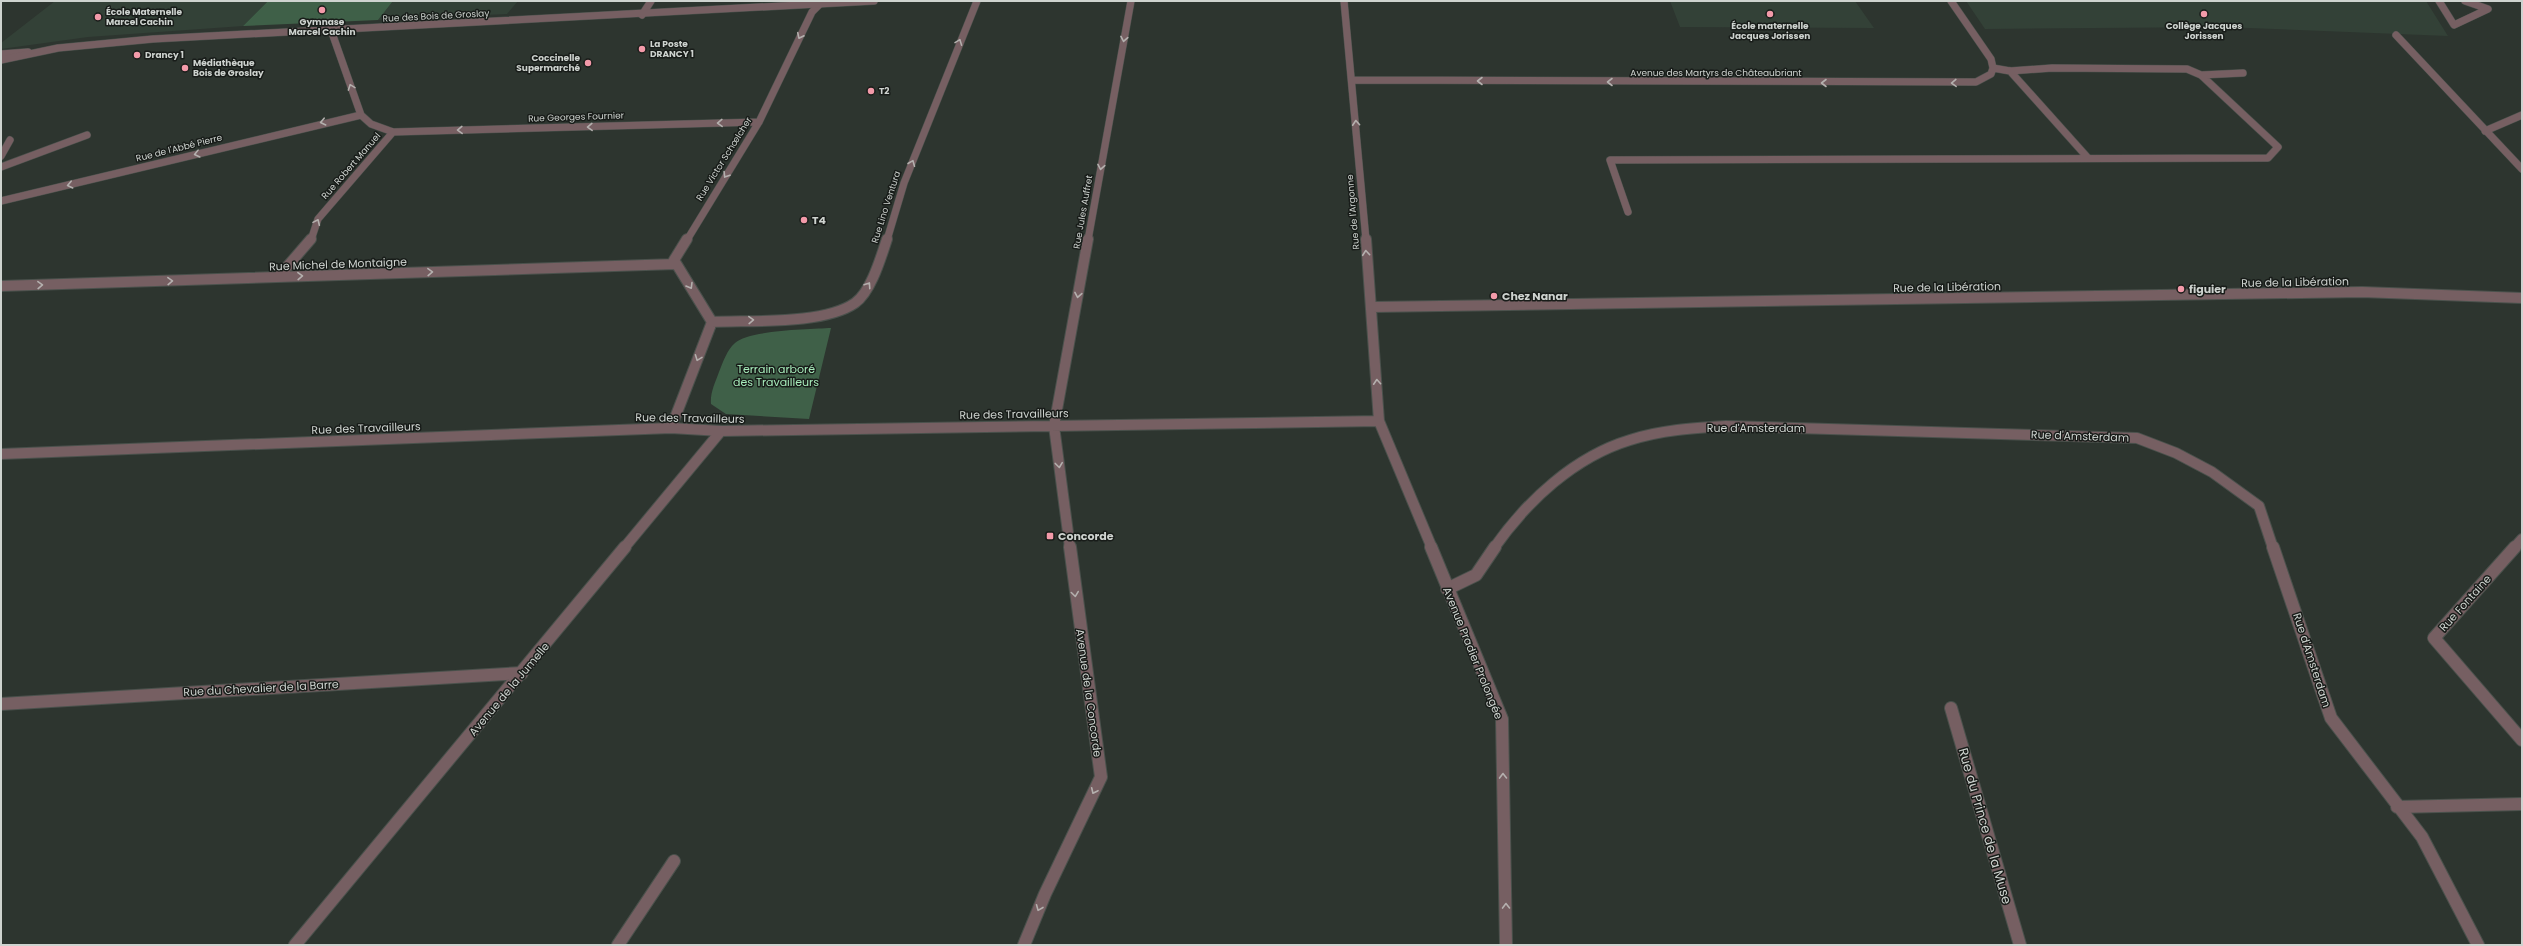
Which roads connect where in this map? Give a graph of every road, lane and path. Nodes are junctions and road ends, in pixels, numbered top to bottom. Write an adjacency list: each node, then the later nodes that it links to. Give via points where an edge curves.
1 (651, 1): 10 (street)
2 (874, 1): 9 (street, Rue des Bois de Groslay)
3 (977, 1): 39 (street, Rue Lino Ventura, one-way to 3, via 825,317 856,303 872,280 897,212 904,183)
4 (1131, 1): 41 (street, Rue Jules Auffret, one-way to 41)
5 (1344, 1): 20 (street, Rue de l'Argonne)
6 (1951, 1): 16 (street, via 1991,59)
7 (2439, 1): 8 (street, via 2454,25 2488,9)
8 (2465, 1)
9 (822, 2): 10 (street, Rue des Bois de Groslay); 23 (street, Rue Victor Schœlcher, one-way to 23, via 812,12)
10 (642, 15): 11 (street, Rue des Bois de Groslay)
11 (331, 30): 13 (street, Rue des Bois de Groslay, via 153,39); 21 (street, one-way to 11)
12 (2396, 35): 24 (street)
13 (28, 52): 14 (street); 15 (street, Rue des Bois de Groslay)
14 (1, 54)
15 (1, 60)
16 (1992, 71): 17 (street); 20 (street, Avenue des Martyrs de Châteaubriant, one-way to 20, via 1976,82 1953,83)
17 (2010, 71): 19 (street, via 2052,68 2187,69); 29 (street)
18 (2243, 73): 19 (street)
19 (2201, 75): 29 (street, via 2278,147 2268,158)
20 (1352, 80): 38 (street, Rue de l'Argonne, one-way to 20)
21 (361, 115): 25 (street, Rue Robert Manuel, via 371,124); 32 (street, Rue de l'Abbé Pierre, one-way to 32)
22 (2522, 115): 24 (street)
23 (759, 122): 25 (street, Rue Georges Fournier, one-way to 25); 34 (street, Rue Victor Schœlcher, one-way to 34, via 674,260)
24 (2485, 131): 31 (street)
25 (393, 132): 35 (street, Rue Robert Manuel, one-way to 25, via 310,242 318,219)
26 (87, 135): 30 (street)
27 (10, 140): 28 (street)
28 (1, 156)
29 (2088, 158): 33 (street, via 1610,160)
30 (1, 167)
31 (2522, 169)
32 (1, 201)
33 (1628, 212)
34 (676, 264): 35 (street, Rue Michel de Montaigne, one-way to 34); 39 (street, one-way to 39)
35 (279, 276): 36 (street, Rue Michel de Montaigne, one-way to 35)
36 (1, 286)
37 (2522, 298): 38 (street, Rue de la Libération, via 2362,292)
38 (1372, 307): 40 (street, Rue de l'Argonne, one-way to 38)
39 (712, 322): 42 (street, one-way to 42)
40 (1379, 421): 41 (street, Rue des Travailleurs); 46 (street, Avenue Pradier Prolongée)
41 (1054, 426): 43 (street, Rue des Travailleurs); 56 (street, Avenue de la Concorde, one-way to 56, via 1101,776 1045,894)
42 (671, 428): 43 (street, Rue des Travailleurs); 44 (street, Rue des Travailleurs)
43 (721, 431): 47 (street, Avenue de la Jumelle)
44 (1, 454)
45 (2522, 539): 50 (street, Rue Fontaine, via 2434,638)
46 (1447, 589): 52 (street, Rue d'Amsterdam, via 1476,575 1509,527 1540,494 1582,462 1629,440 1678,429 1726,426 2138,438 2176,453 2212,472 2259,506 2331,718); 57 (street, Avenue Pradier Prolongée, one-way to 46, via 1502,719)
47 (522, 673): 48 (street, Rue du Chevalier de la Barre); 54 (street, Avenue de la Jumelle)
48 (1, 704)
49 (1951, 708): 58 (street, Rue du Prince de la Muse)
50 (2522, 740)
51 (2522, 804): 52 (street)
52 (2397, 806): 59 (street, Rue d'Amsterdam, via 2422,837)
53 (674, 861): 55 (street)
54 (296, 945)
55 (618, 945)
56 (1024, 945)
57 (1506, 945)
58 (2020, 945)
59 (2478, 945)

